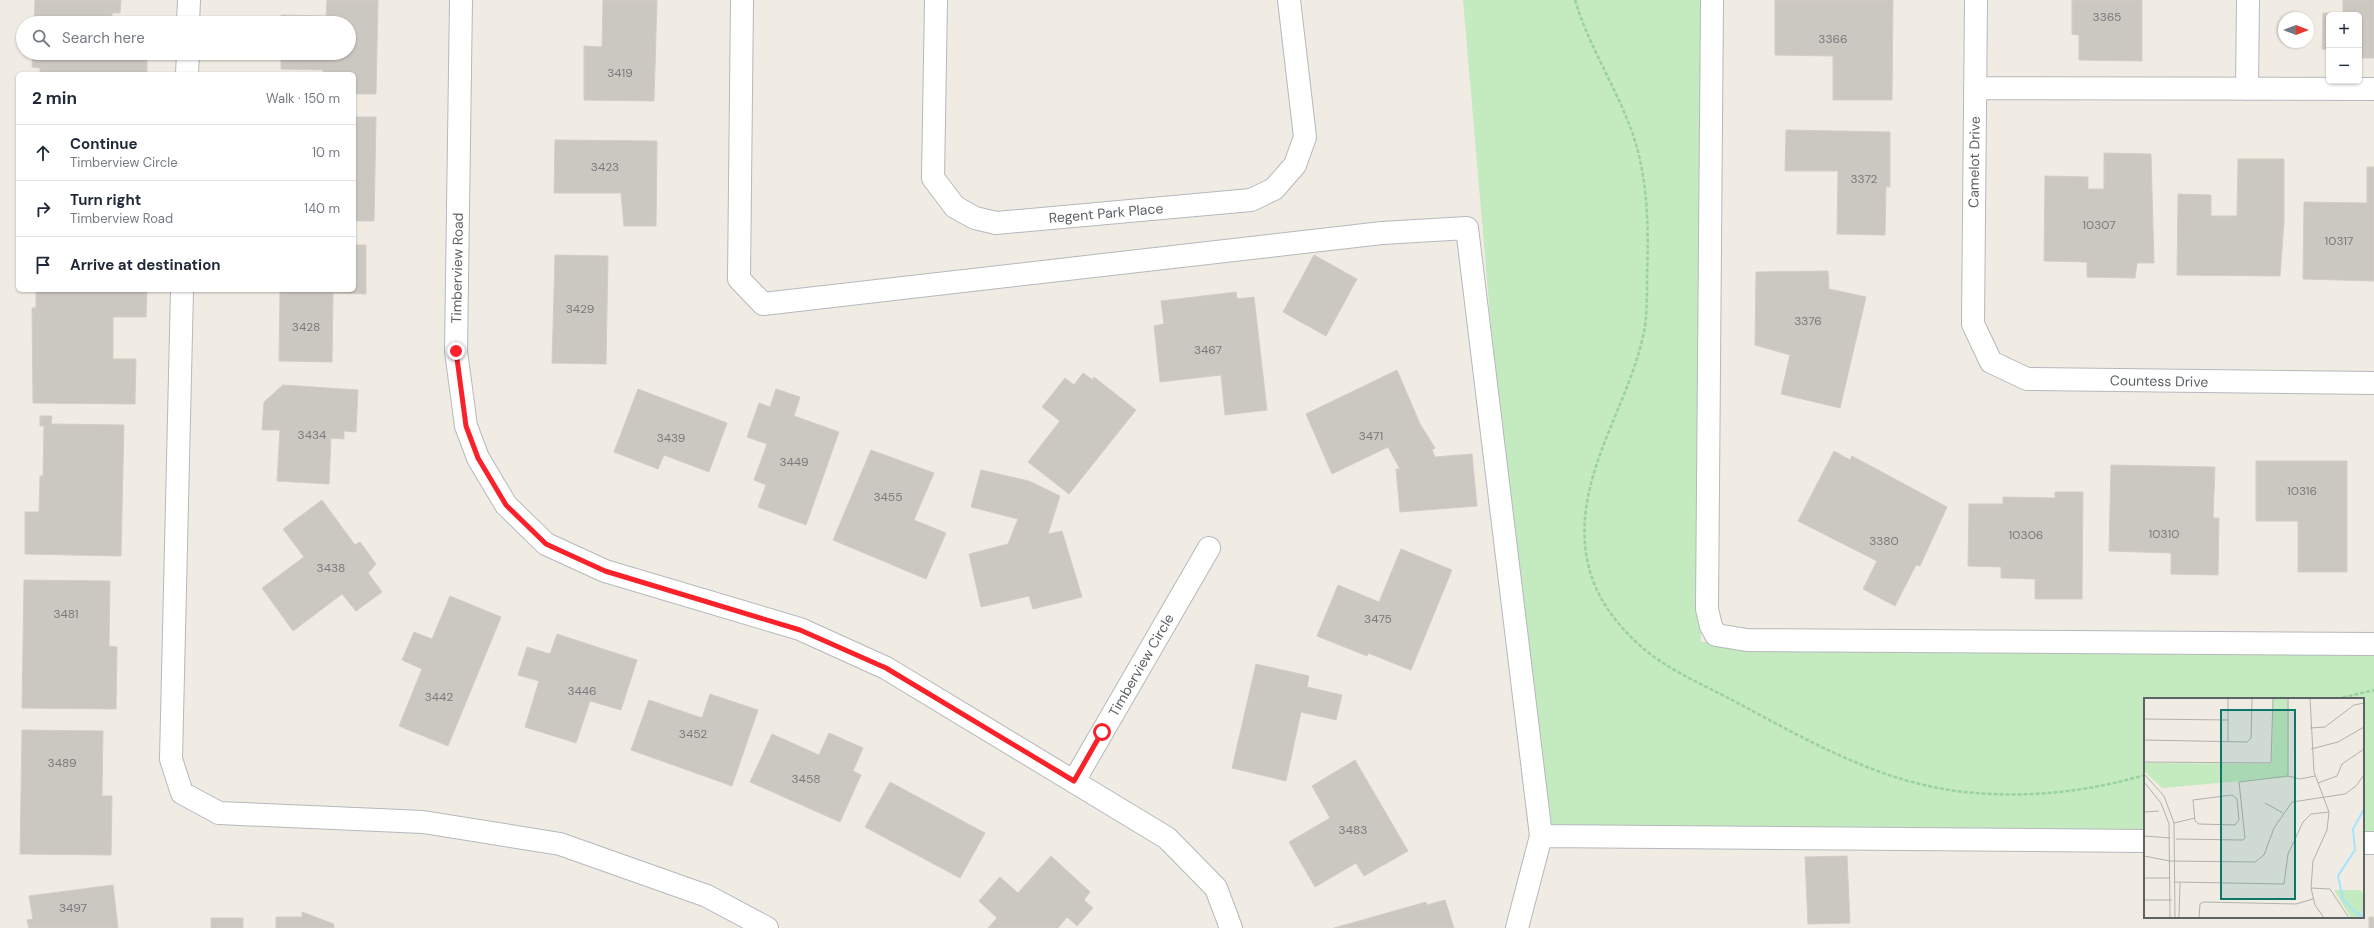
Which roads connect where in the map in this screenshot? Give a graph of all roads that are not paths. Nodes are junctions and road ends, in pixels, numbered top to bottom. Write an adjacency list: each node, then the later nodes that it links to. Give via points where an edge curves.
1 (189, 0): 9 (street)
2 (462, 0): 20 (street, Timberview Road, via 456,351 466,426 478,458 506,505 546,544 605,571 800,630 886,668)
3 (742, 0): 21 (street, via 739,279 763,304 1382,233 1467,228)
4 (936, 0): 5 (street, Regent Park Place, via 933,178 955,207 975,218 996,223 1251,200 1274,189 1295,165 1305,137)
5 (1289, 0)
6 (1712, 0): 19 (street, via 1707,609 1716,635 1747,640)
7 (1976, 0): 12 (street, Camelot Drive)
8 (2248, 0): 13 (street)
9 (188, 16)
10 (188, 60): 11 (street)
11 (187, 72)
12 (1975, 88): 13 (street); 16 (street, Camelot Drive)
13 (2247, 89): 14 (street)
14 (2374, 89)
15 (182, 292): 23 (street, via 171,759 182,793 219,813 423,822 560,844 707,896)
16 (1973, 324): 17 (street, Countess Drive, via 1990,362 2027,379)
17 (2374, 383)
18 (1209, 548): 20 (street, Timberview Circle)
19 (2374, 644)
20 (1074, 781): 24 (street, Timberview Road, via 1167,838 1216,888)
21 (1541, 836): 22 (street); 25 (street)
22 (2144, 841)
23 (767, 928)
24 (1231, 928)
25 (1517, 928)

